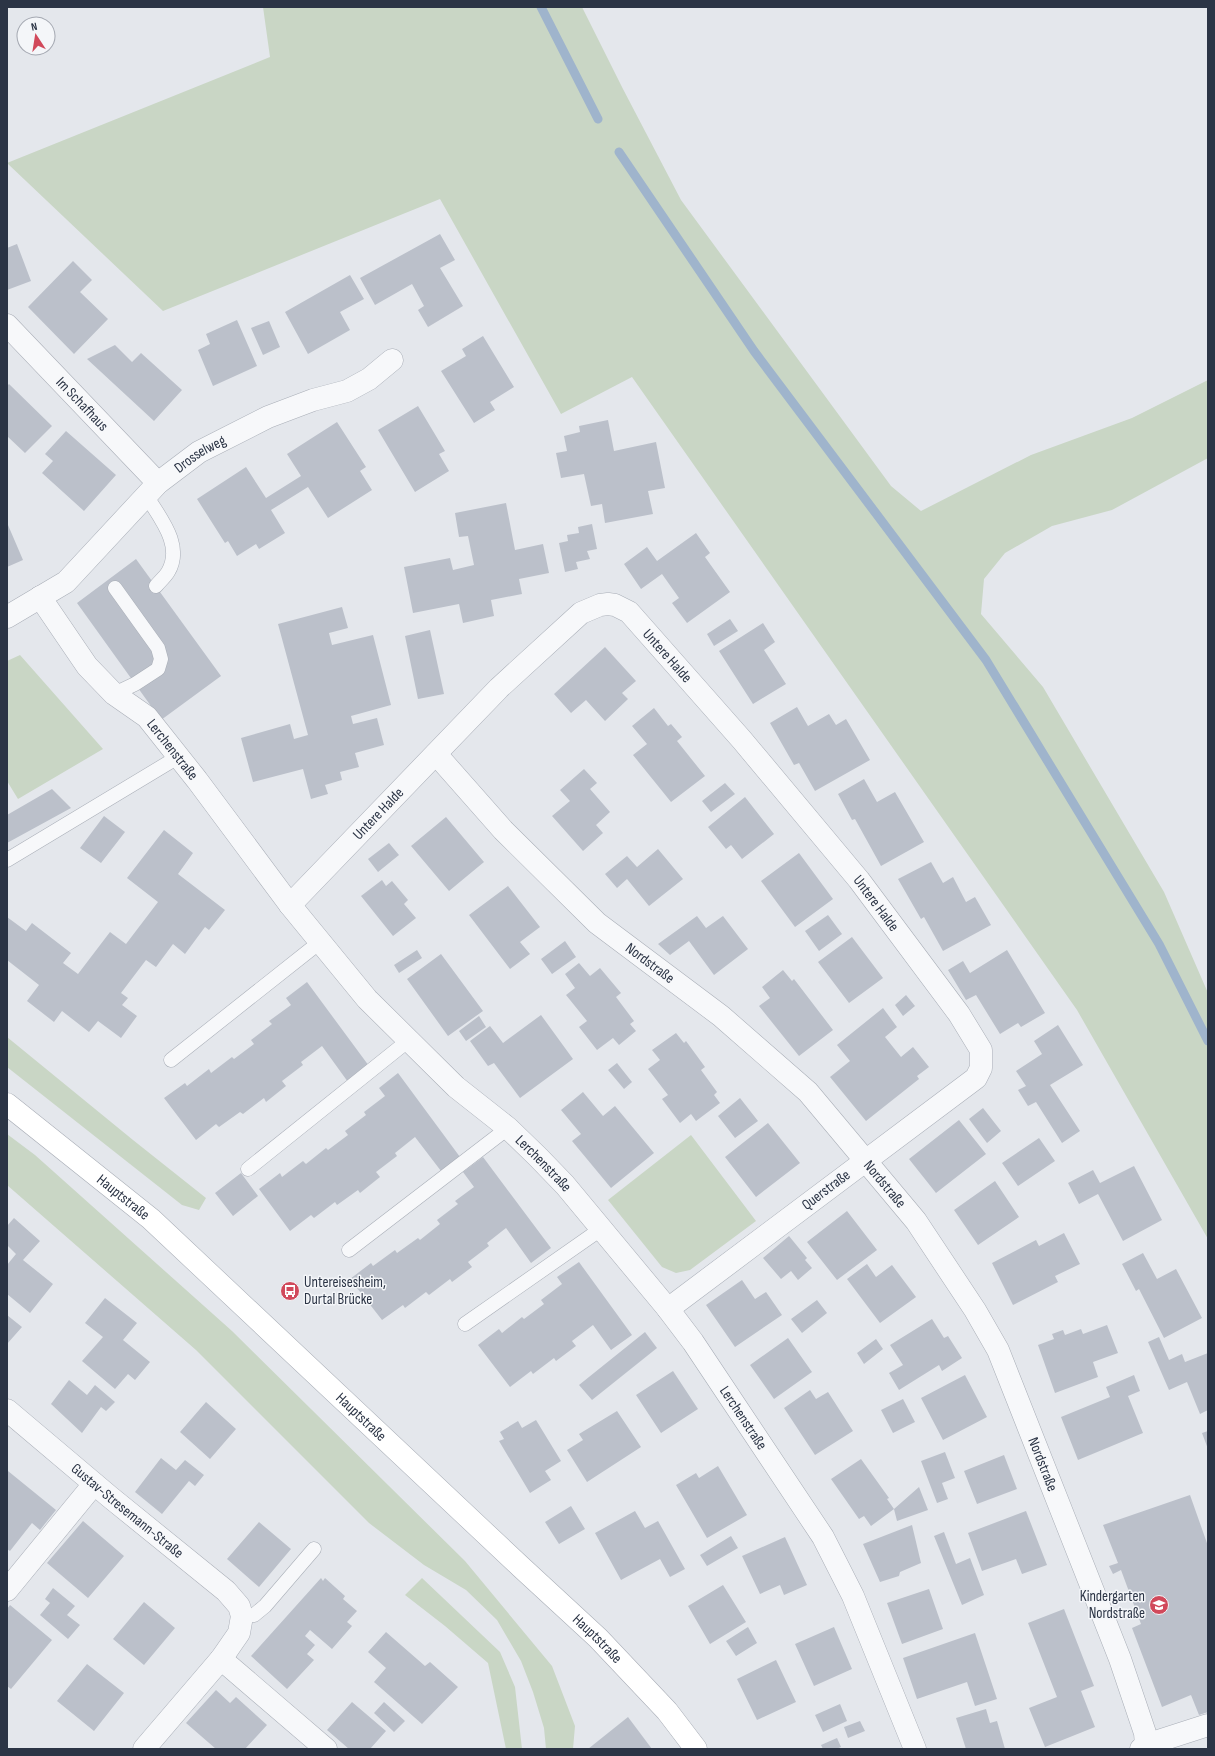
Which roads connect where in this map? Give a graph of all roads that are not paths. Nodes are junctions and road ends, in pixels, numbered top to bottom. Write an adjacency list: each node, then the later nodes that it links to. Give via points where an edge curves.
1 (7, 325): 3 (street, Im Schafhaus)
2 (392, 360): 3 (street, Drosselweg, via 369,379 346,391 268,417 199,452)
3 (152, 489): 4 (lane, via 173,540 173,557 168,572); 6 (street, Drosselweg, via 66,582)
4 (156, 586)
5 (116, 588): 8 (lane, via 158,648 161,659 158,669)
6 (40, 597): 7 (street); 8 (street, Lerchenstraße, via 87,666)
7 (7, 617)
8 (114, 694): 10 (street, Lerchenstraße, via 147,717)
9 (436, 754): 12 (street, Untere Halde); 16 (street, Untere Halde, via 499,688 581,613 600,604 615,605 629,612 742,740 859,880 959,1014 981,1050); 19 (street, Nordstraße, via 503,830 597,923 722,1016 808,1092)
10 (178, 757): 11 (lane); 12 (street, Lerchenstraße)
11 (7, 860)
12 (290, 905): 13 (street, Lerchenstraße)
13 (320, 942): 14 (street, Lerchenstraße, via 367,999); 15 (lane)
14 (409, 1040): 18 (street, Lerchenstraße, via 456,1087); 20 (lane)
15 (171, 1060)
16 (981, 1068): 19 (street, Querstraße, via 976,1078)
17 (7, 1104): 35 (main road, Hauptstraße, via 151,1219 598,1638 667,1711)
18 (508, 1128): 21 (street, Lerchenstraße, via 554,1174); 22 (lane, Lerchenstraße)
19 (866, 1161): 23 (street, Querstraße); 32 (street, Nordstraße, via 916,1221 975,1310 998,1350 1120,1659 1145,1732)
20 (248, 1169)
21 (601, 1228): 23 (street, Lerchenstraße); 24 (lane)
22 (349, 1250)
23 (668, 1310): 36 (street, Lerchenstraße, via 693,1342 823,1537 853,1596)
24 (465, 1324)
25 (7, 1410): 26 (street, Gustav-Stresemann-Straße)
26 (94, 1484): 28 (street); 29 (street, Gustav-Stresemann-Straße, via 226,1591 238,1606)
27 (314, 1549): 29 (lane, via 266,1606 254,1615)
28 (7, 1590)
29 (242, 1616): 30 (street, via 239,1633)
30 (221, 1659): 33 (street); 34 (street)
31 (1208, 1725): 32 (street)
32 (1144, 1747)
33 (144, 1749)
34 (326, 1749)
35 (696, 1749)
36 (915, 1749)

